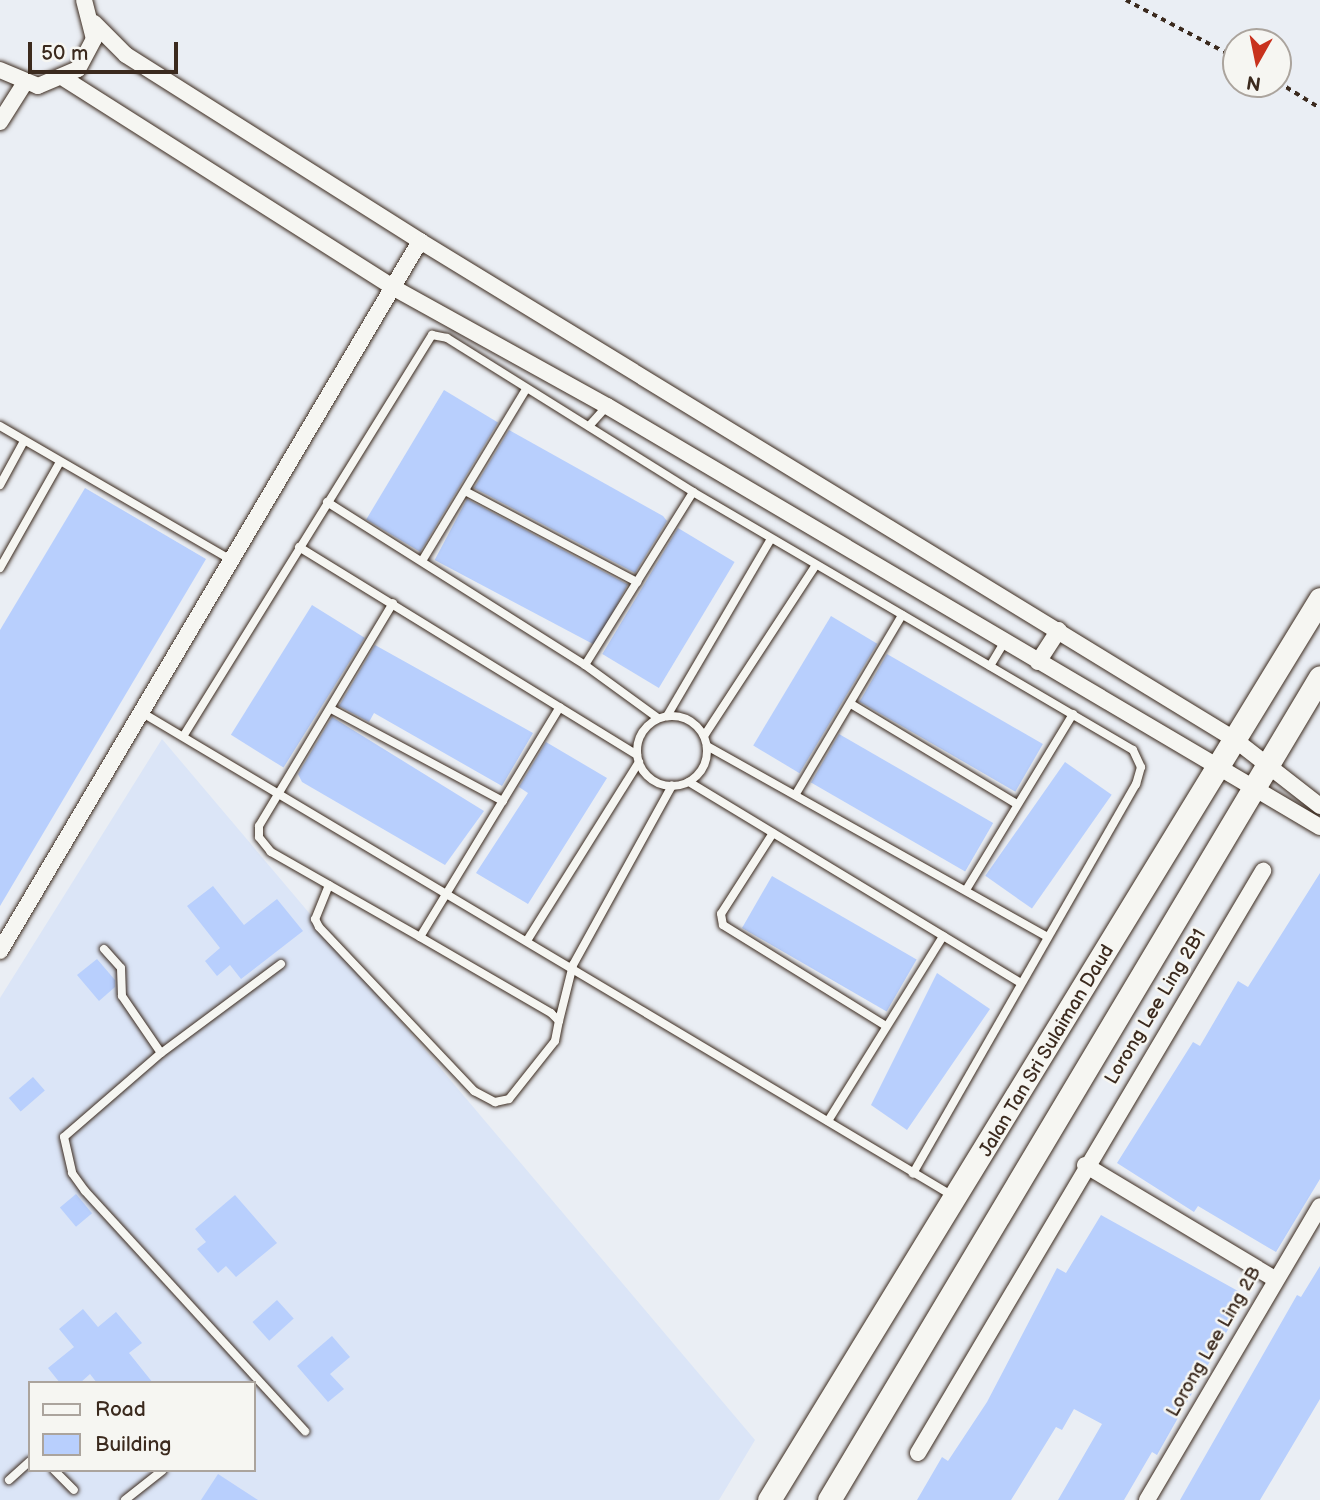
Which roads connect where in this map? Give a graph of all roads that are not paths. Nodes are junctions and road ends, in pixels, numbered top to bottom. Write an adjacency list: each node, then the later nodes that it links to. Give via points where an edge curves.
1 (84, 0): 2 (street)
2 (94, 23): 4 (street, via 88,55); 7 (street, via 126,55)
3 (0, 70): 5 (street)
4 (65, 79): 5 (street); 8 (street)
5 (24, 84): 6 (street)
6 (0, 122)
7 (420, 241): 8 (street); 29 (street)
8 (394, 288): 10 (street); 21 (street)
9 (526, 389): 12 (lane); 16 (lane); 18 (lane, via 447,338 432,335)
10 (607, 406): 12 (lane); 30 (street)
11 (0, 426): 13 (lane)
12 (589, 426): 17 (lane)
13 (24, 440): 14 (lane); 15 (lane)
14 (60, 463): 21 (lane); 24 (lane)
15 (0, 485)
16 (465, 491): 22 (lane); 25 (lane)
17 (692, 492): 19 (lane); 25 (lane)
18 (327, 502): 20 (lane); 22 (lane)
19 (771, 539): 23 (lane); 40 (lane)
20 (299, 547): 27 (lane); 41 (lane)
21 (229, 559): 37 (street)
22 (422, 561): 32 (lane)
23 (816, 565): 28 (lane); 42 (lane)
24 (0, 568)
25 (636, 582): 32 (lane)
26 (1320, 599): 43 (main road, Jalan Tan Sri Sulaiman Daud)
27 (393, 603): 36 (lane); 38 (lane)
28 (902, 615): 33 (lane); 35 (lane)
29 (1059, 629): 31 (street); 43 (street)
30 (1004, 643): 31 (street); 33 (lane)
31 (1038, 662): 47 (street)
32 (585, 665): 40 (lane)
33 (990, 666): 39 (lane)
34 (1320, 677): 46 (main road)
35 (851, 704): 52 (lane); 54 (lane)
36 (560, 707): 45 (lane); 53 (lane)
37 (138, 710): 41 (lane); 67 (street)
38 (333, 710): 51 (lane); 53 (lane)
39 (1073, 714): 54 (lane); 64 (lane, via 1133,750 1141,767)
40 (663, 717): 42 (lane, via 689,720); 45 (lane, via 641,733)
41 (184, 735): 51 (lane)
42 (704, 736): 44 (lane)
43 (1234, 739): 46 (street); 47 (main road, Jalan Tan Sri Sulaiman Daud)
44 (707, 746): 48 (lane, via 704,767); 52 (lane)
45 (638, 758): 49 (lane, via 651,779); 65 (lane)
46 (1269, 763): 50 (main road); 55 (street)
47 (1216, 770): 50 (street); 77 (main road, Jalan Tan Sri Sulaiman Daud)
48 (689, 782): 49 (lane); 57 (lane)
49 (672, 786): 69 (lane)
50 (1252, 790): 56 (street); 93 (main road)
51 (279, 792): 59 (lane, via 259,826 259,836 271,852); 61 (lane)
52 (797, 792): 60 (lane)
53 (503, 801): 61 (lane)
54 (1017, 804): 60 (lane)
55 (1320, 806)
56 (1320, 827)
57 (773, 833): 62 (lane); 72 (lane, via 721,915 723,925)
58 (1263, 871): 75 (street, Lorong Lee Ling 2B1)
59 (329, 885): 63 (lane); 71 (lane, via 315,919 320,928 484,1099 509,1099 555,1041)
60 (966, 890): 64 (lane)
61 (448, 892): 63 (lane); 65 (lane)
62 (943, 936): 70 (lane); 72 (lane)
63 (420, 937): 71 (lane)
64 (1047, 937): 70 (lane)
65 (528, 939): 69 (lane)
66 (104, 949): 73 (lane, via 121,968 122,996)
67 (0, 951)
68 (281, 964): 73 (lane)
69 (573, 965): 71 (lane); 74 (lane)
70 (1019, 982): 76 (lane)
71 (559, 1021)
72 (886, 1026): 74 (lane)
73 (161, 1054): 80 (lane, via 64,1138 72,1173)
74 (828, 1121): 76 (lane)
75 (1085, 1165): 79 (street); 85 (street, Lorong Lee Ling 2B1)
76 (913, 1174): 77 (lane)
77 (958, 1199): 92 (main road, Jalan Tan Sri Sulaiman Daud)
78 (1320, 1206): 79 (street, Lorong Lee Ling 2B)
79 (1275, 1279): 94 (street, Lorong Lee Ling 2B)
80 (254, 1381)
81 (256, 1383): 82 (lane)
82 (263, 1391): 83 (lane); 84 (lane)
83 (256, 1397)
84 (305, 1431)
85 (918, 1453)
86 (28, 1463): 89 (lane)
87 (56, 1472): 90 (lane)
88 (160, 1472): 91 (lane)
89 (9, 1480)
90 (74, 1490)
91 (125, 1500)
92 (769, 1500)
93 (829, 1500)
94 (1147, 1500)

